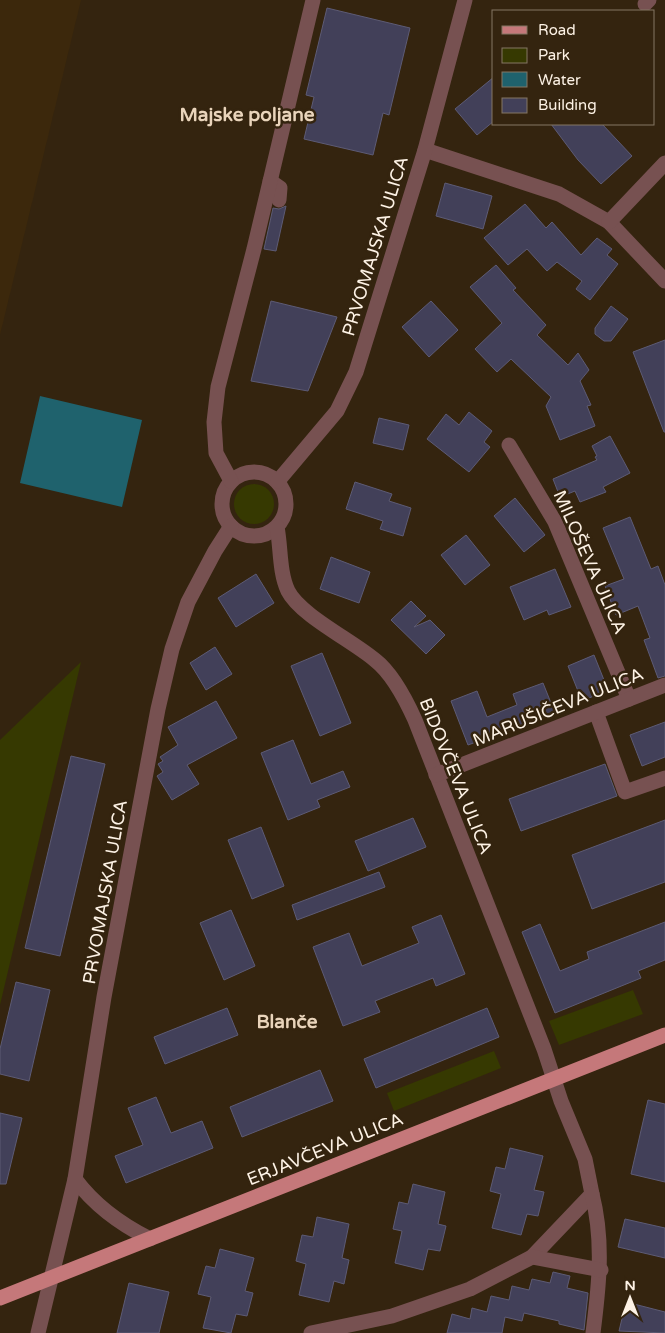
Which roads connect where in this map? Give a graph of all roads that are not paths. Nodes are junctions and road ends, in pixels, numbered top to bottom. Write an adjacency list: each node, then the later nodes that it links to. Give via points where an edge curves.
1 (313, 0): 5 (street)
2 (465, 0): 3 (street, PRVOMAJSKA ULICA)
3 (425, 150): 7 (street, via 559,194); 11 (street, PRVOMAJSKA ULICA, via 356,372 337,411)
4 (665, 163): 7 (street)
5 (270, 181): 6 (street, via 280,188); 10 (street, via 218,387 214,422 216,453)
6 (279, 200)
7 (609, 222): 8 (street)
8 (665, 281)
9 (509, 445): 15 (street, MILOŠEVA ULICA, via 555,522)
10 (231, 481): 11 (street, via 249,472 260,472); 12 (street, via 222,499 222,508)
11 (278, 481): 13 (street, via 285,494 286,509)
12 (231, 526): 13 (street, via 249,536 259,536); 21 (street, PRVOMAJSKA ULICA, via 188,602 172,649 104,997)
13 (277, 527): 17 (street, BIDOVČEVA ULICA, via 281,565 288,590 298,605 377,661 403,695)
14 (665, 685): 15 (street, MARUŠIČEVA ULICA)
15 (629, 699): 16 (street, MARUŠIČEVA ULICA)
16 (596, 712): 17 (street, MARUŠIČEVA ULICA); 18 (street, via 625,792)
17 (436, 775): 20 (street, BIDOVČEVA ULICA)
18 (665, 778)
19 (665, 1035): 20 (main road, ERJAVČEVA ULICA)
20 (553, 1078): 22 (street, BIDOVČEVA ULICA, via 585,1159); 23 (main road, ERJAVČEVA ULICA)
21 (75, 1179): 23 (street, via 107,1212); 26 (street, PRVOMAJSKA ULICA)
22 (592, 1194): 24 (street); 25 (street, BIDOVČEVA ULICA, via 598,1215)
23 (150, 1239): 26 (main road, ERJAVČEVA ULICA)
24 (532, 1257): 25 (street); 29 (street, via 470,1289 392,1316)
25 (600, 1270): 30 (street, BIDOVČEVA ULICA)
26 (51, 1277): 27 (main road, ERJAVČEVA ULICA); 28 (street, PRVOMAJSKA ULICA)
27 (0, 1298)
28 (38, 1333)
29 (311, 1333)
30 (593, 1333)

